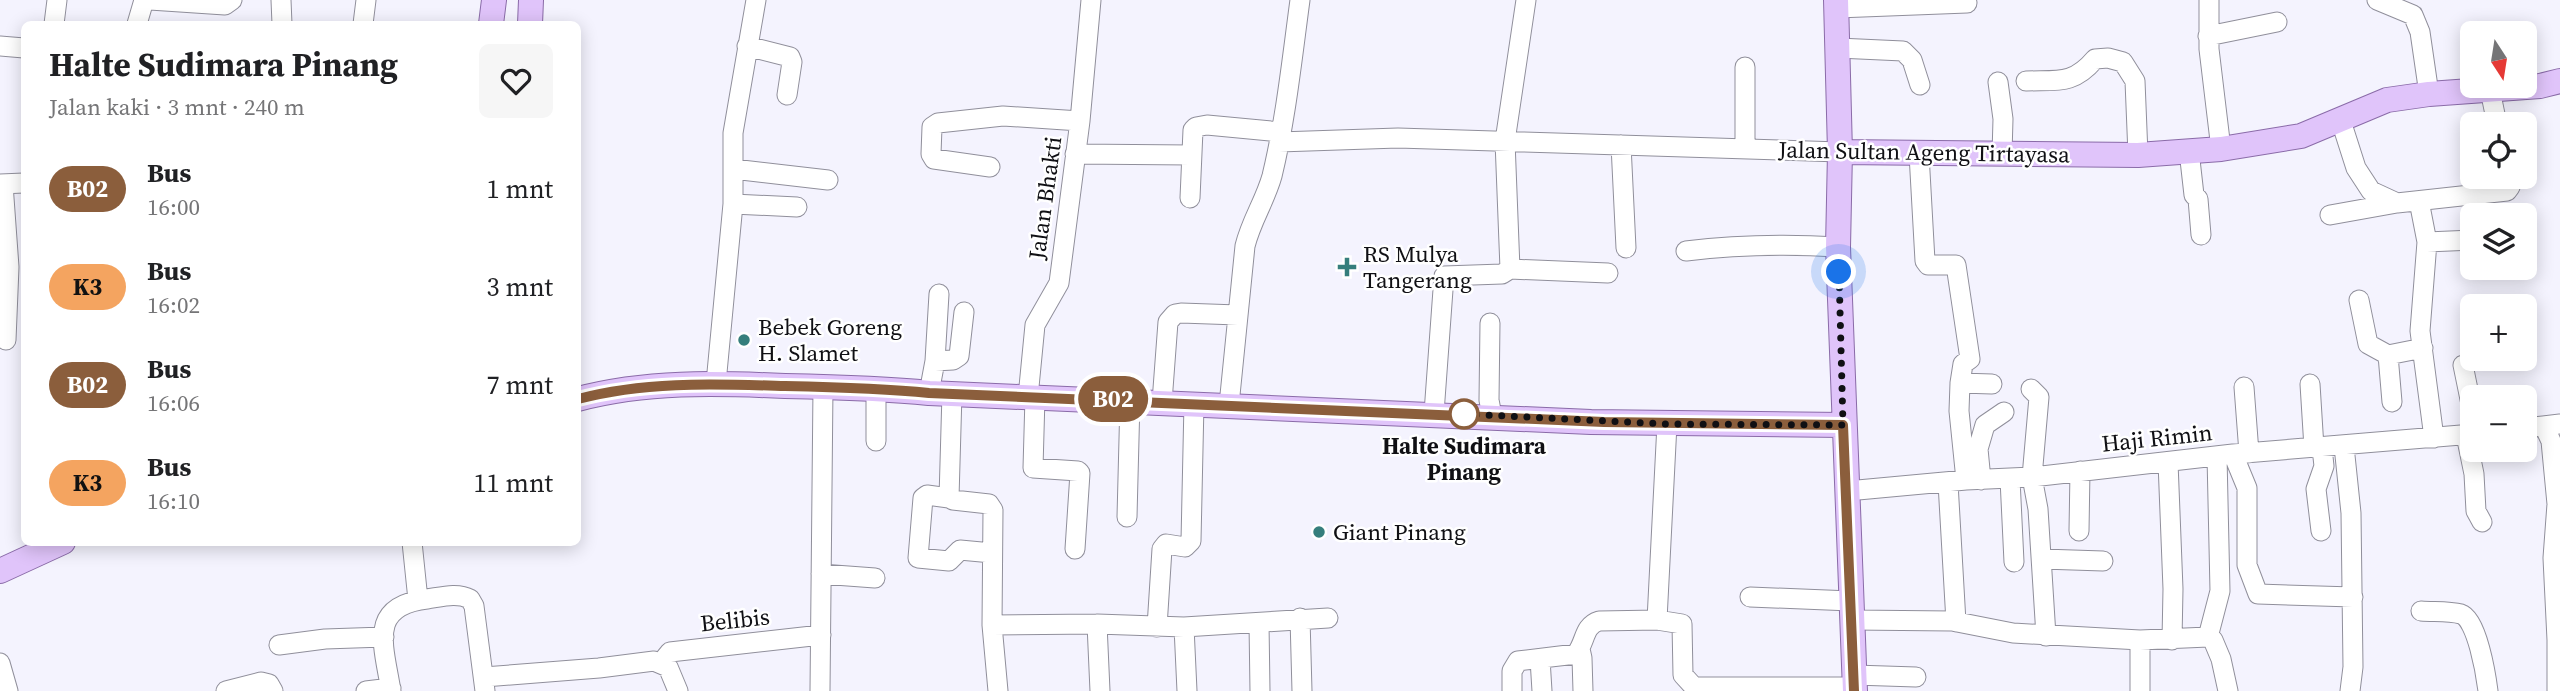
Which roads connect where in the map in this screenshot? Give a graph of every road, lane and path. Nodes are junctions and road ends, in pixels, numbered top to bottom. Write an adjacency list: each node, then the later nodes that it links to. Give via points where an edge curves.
1 (57, 0): 18 (street)
2 (144, 0): 19 (street)
3 (150, 0): 4 (street, via 225,5)
4 (232, 0)
5 (281, 0): 20 (street)
6 (366, 0): 21 (street)
7 (494, 0): 22 (main road)
8 (531, 0): 23 (main road)
9 (756, 0): 27 (street)
10 (1091, 0): 41 (street, Jalan Bhakti)
11 (1293, 0): 12 (street)
12 (1300, 0): 42 (street)
13 (1526, 0): 43 (street)
14 (2209, 0): 25 (street)
15 (2377, 0): 38 (street, via 2413,15)
16 (1968, 3): 17 (street)
17 (1837, 4): 29 (main road)
18 (54, 21)
19 (138, 21)
20 (282, 21)
21 (363, 21)
22 (491, 21)
23 (530, 21)
24 (2277, 22): 25 (street)
25 (2208, 36): 46 (street)
26 (0, 46): 28 (street); 30 (street)
27 (747, 47): 39 (street, via 790,57); 55 (street, via 733,133)
28 (21, 48)
29 (1838, 48): 35 (street, via 1903,51 1912,60); 48 (main road)
30 (0, 62)
31 (1745, 67): 45 (street)
32 (2026, 81): 53 (street, via 2082,75 2095,59 2123,62 2135,81)
33 (2560, 81): 36 (main road, Jalan Sultan Ageng Tirtayasa)
34 (1998, 82): 51 (street)
35 (1920, 85)
36 (2538, 86)
37 (2460, 92): 38 (main road, Jalan Sultan Ageng Tirtayasa)
38 (2429, 94): 40 (main road, Jalan Sultan Ageng Tirtayasa, via 2387,100)
39 (787, 95)
40 (2340, 118): 46 (main road, Jalan Sultan Ageng Tirtayasa, via 2301,136); 62 (street, via 2356,168 2371,191)
41 (1080, 121): 49 (street, Jalan Bhakti); 54 (street, via 1003,116 932,127 934,159)
42 (1280, 137): 43 (street, Jalan Sultan Ageng Tirtayasa); 52 (street, Jalan Sultan Ageng Tirtayasa, via 1202,125 1193,130); 77 (street, via 1267,193 1247,237)
43 (1504, 141): 44 (street, Jalan Sultan Ageng Tirtayasa); 72 (street)
44 (1621, 145): 45 (street, Jalan Sultan Ageng Tirtayasa); 70 (street)
45 (1745, 149): 48 (street, Jalan Sultan Ageng Tirtayasa)
46 (2221, 149): 47 (main road, Jalan Sultan Ageng Tirtayasa)
47 (2189, 151): 53 (main road, Jalan Sultan Ageng Tirtayasa); 66 (street)
48 (1840, 152): 50 (main road, Jalan Sultan Ageng Tirtayasa); 69 (main road)
49 (1075, 154): 52 (street); 93 (street, Jalan Bhakti, via 1059,283 1035,325)
50 (1919, 154): 51 (main road, Jalan Sultan Ageng Tirtayasa); 84 (street, via 1925,261 1928,265 1955,265 1970,359 1963,364)
51 (2002, 154): 53 (main road, Jalan Sultan Ageng Tirtayasa)
52 (1191, 155): 60 (street)
53 (2138, 155)
54 (990, 167)
55 (733, 169): 56 (street); 63 (street)
56 (828, 180)
57 (21, 183): 58 (street)
58 (2, 184): 79 (street, via 9,267)
59 (2508, 189): 61 (street)
60 (1190, 198)
61 (2419, 201): 62 (street); 68 (street)
62 (2397, 203): 65 (street)
63 (733, 204): 64 (street); 83 (street)
64 (797, 207)
65 (2330, 215)
66 (2201, 235)
67 (2460, 241): 68 (street)
68 (2427, 242): 80 (street, via 2420,331)
69 (1838, 247): 71 (street); 103 (main road)
70 (1626, 248)
71 (1686, 251)
72 (1510, 269): 73 (street); 100 (street, via 1502,274 1446,275 1442,279)
73 (1608, 273)
74 (939, 293): 82 (street)
75 (2359, 300): 81 (street, via 2368,344)
76 (964, 312): 82 (street, via 959,356)
77 (1238, 315): 95 (street, via 1181,313 1171,318); 98 (street)
78 (1490, 323): 101 (street)
79 (6, 340)
80 (2423, 348): 81 (street); 106 (street)
81 (2388, 355): 96 (street)
82 (935, 361): 91 (street)
83 (716, 383): 87 (main road); 92 (main road, via 661,384)
84 (1960, 383): 85 (street); 116 (street)
85 (1992, 384)
86 (2310, 384): 109 (street)
87 (822, 387): 89 (main road); 133 (street)
88 (2244, 387): 110 (street)
89 (876, 388): 91 (main road); 107 (street)
90 (2031, 389): 114 (street, via 2039,397)
91 (940, 393): 93 (main road); 118 (street)
92 (581, 397)
93 (1031, 397): 94 (main road); 125 (street, Jalan Bhakti, via 1033,468 1080,473)
94 (1130, 400): 95 (main road); 119 (street)
95 (1162, 402): 97 (main road)
96 (2392, 402)
97 (1194, 403): 98 (main road); 148 (street, via 1191,541 1185,547 1166,544 1162,549)
98 (1229, 405): 100 (main road)
99 (2004, 412): 116 (street, via 1985,425)
100 (1434, 413): 101 (main road)
101 (1492, 416): 102 (main road)
102 (1667, 424): 103 (main road); 142 (street)
103 (1843, 425): 117 (main road)
104 (2543, 426): 129 (street, via 2551,441)
105 (2460, 436): 106 (street, Haji Rimin)
106 (2434, 438): 108 (street, Haji Rimin)
107 (876, 440)
108 (2344, 446): 109 (street, Haji Rimin); 136 (street)
109 (2318, 448): 110 (street, Haji Rimin); 122 (street, via 2324,466 2316,489)
110 (2233, 454): 111 (street, Haji Rimin); 136 (street, via 2247,488 2247,565 2258,594); 152 (street, via 2220,591)
111 (2168, 462): 113 (street, Haji Rimin); 154 (street)
112 (2472, 462): 120 (street, via 2476,511)
113 (2080, 471): 114 (street, Haji Rimin); 121 (street)
114 (2032, 477): 115 (street, Haji Rimin); 128 (street)
115 (2010, 479): 116 (street, Haji Rimin); 131 (street)
116 (1965, 481): 117 (street, Haji Rimin); 143 (street)
117 (1847, 491): 138 (main road)
118 (949, 498): 127 (street, via 993,506); 127 (street, via 923,498 918,558 949,561 957,551)
119 (1127, 517)
120 (2482, 522)
121 (2079, 531)
122 (2321, 531)
123 (49, 546): 126 (main road)
124 (412, 546): 137 (street)
125 (1075, 549)
126 (31, 550): 132 (main road)
127 (992, 553): 146 (street)
128 (2042, 559): 130 (street); 151 (street)
129 (2556, 559): 182 (street)
130 (2103, 561)
131 (2014, 562)
132 (0, 571)
133 (821, 574): 134 (street); 149 (street)
134 (875, 578)
135 (1750, 597): 138 (street)
136 (2353, 597): 180 (street)
137 (418, 600): 150 (street, via 391,611); 161 (street, via 455,595 470,599)
138 (1852, 610): 143 (street); 162 (main road)
139 (2421, 611): 181 (street, via 2461,614 2469,620)
140 (1300, 618): 141 (street); 144 (street); 174 (street)
141 (1328, 618)
142 (1657, 620): 156 (street, via 1592,623); 162 (street, via 1682,624 1683,675 1694,687)
143 (1956, 622): 151 (street)
144 (1259, 623): 147 (street); 173 (street)
145 (1097, 624): 146 (street); 148 (street); 171 (street)
146 (992, 625): 170 (street)
147 (1184, 626): 148 (street); 172 (street)
148 (1157, 627)
149 (821, 635): 158 (street, Belibis, via 670,652); 169 (street)
150 (384, 636): 155 (street); 163 (street)
151 (2046, 636): 153 (street)
152 (2208, 637): 154 (street); 179 (street, via 2217,646)
153 (2140, 640): 154 (street); 178 (street)
154 (2172, 640)
155 (279, 645)
156 (1580, 649): 157 (street, via 1572,656); 177 (street)
157 (1540, 659): 175 (street, via 1514,665); 176 (street)
158 (658, 662): 161 (street, Belibis); 168 (street, via 668,667)
159 (0, 663): 164 (street)
160 (1916, 677): 162 (street)
161 (484, 684)
162 (1854, 684)
163 (391, 689): 167 (street)
164 (8, 691)
165 (226, 691): 166 (street, via 261,682)
166 (273, 691)
167 (366, 691)
168 (678, 691)
169 (820, 691)
170 (998, 691)
171 (1100, 691)
172 (1187, 691)
173 (1260, 691)
174 (1302, 691)
175 (1512, 691)
176 (1542, 691)
177 (1583, 691)
178 (2140, 691)
179 (2228, 691)
180 (2350, 691)
181 (2488, 691)
182 (2557, 691)

